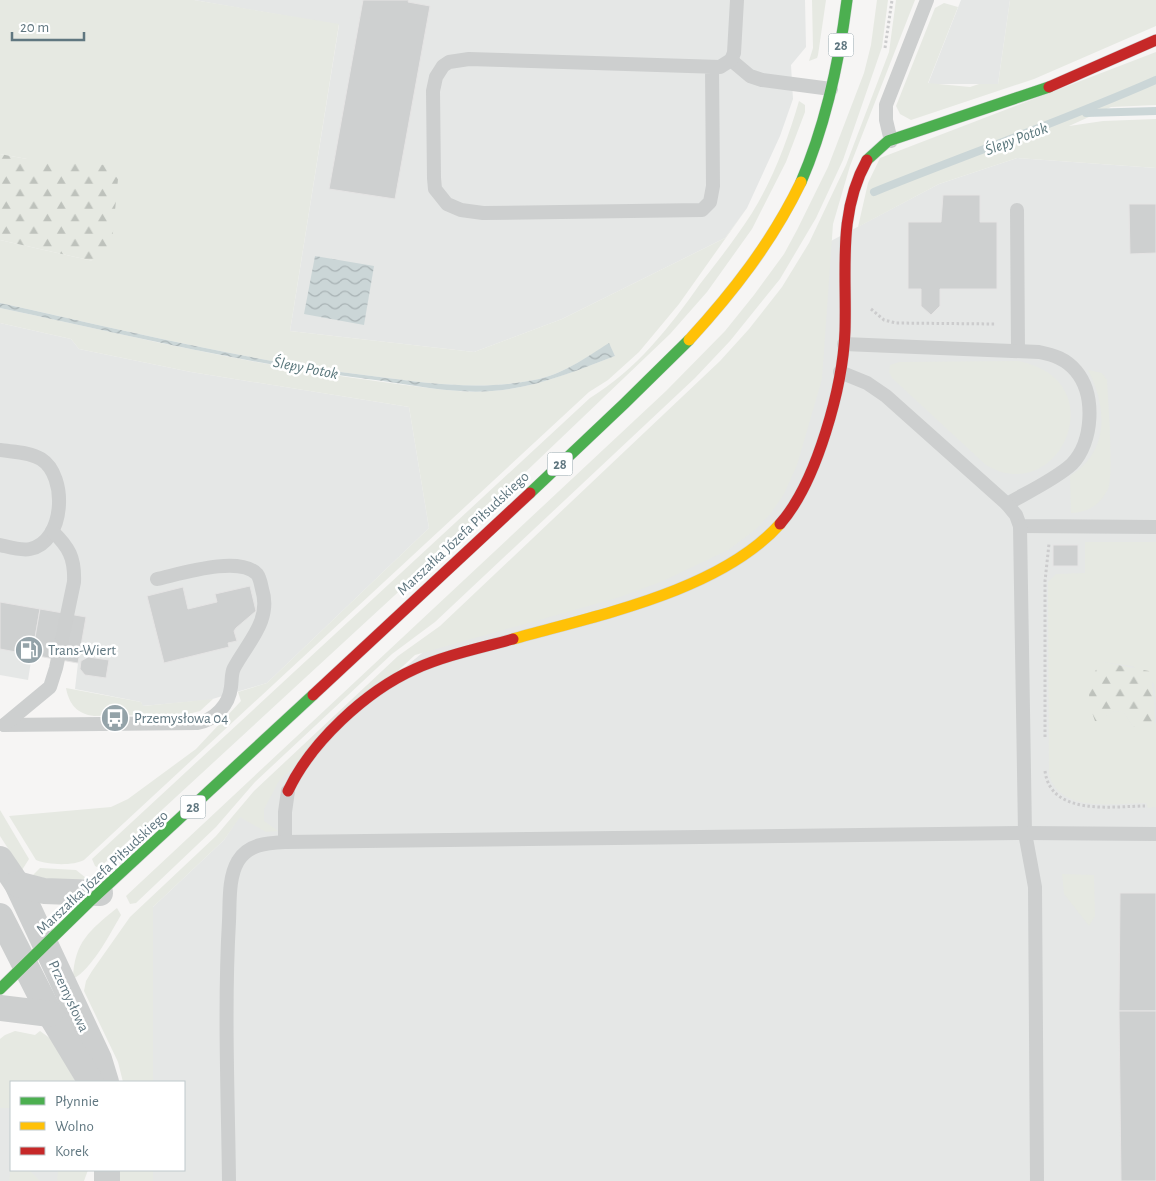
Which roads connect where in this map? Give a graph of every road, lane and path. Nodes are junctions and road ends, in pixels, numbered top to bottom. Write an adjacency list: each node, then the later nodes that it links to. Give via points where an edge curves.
1 (737, 0): 7 (lane, via 735,49)
2 (847, 0): 9 (main road, Marszałka Józefa Piłsudskiego / 28)
3 (892, 0): 6 (path)
4 (927, 0): 10 (lane, via 886,105)
5 (1156, 40): 10 (main road, via 1045,89)
6 (884, 52)
7 (731, 60): 8 (lane, via 720,67); 9 (lane, via 750,76 762,80)
8 (712, 67): 8 (lane, via 469,59 449,62 439,71 433,90 435,189 447,204 483,213 702,210 710,202 713,186)
9 (831, 89): 35 (main road, Marszałka Józefa Piłsudskiego / 28, via 820,129 789,207 751,266 713,314 624,405)
10 (891, 140): 14 (main road, via 875,149 864,163 849,212 843,266)
11 (1017, 210): 15 (lane)
12 (869, 306): 13 (path, via 878,316 896,323)
13 (996, 324)
14 (844, 344): 15 (lane); 16 (main road)
15 (1018, 350): 18 (lane, via 1056,356 1076,372 1086,393 1088,428 1084,444 1071,464)
16 (840, 372): 18 (lane, via 867,383 886,396); 28 (main road, via 823,440 801,495 788,516 752,550 729,567 673,593 408,671 370,696 344,719 296,775)
17 (0, 450): 21 (lane, via 41,459 52,471 57,485 58,509)
18 (1007, 504): 19 (lane, via 1016,514)
19 (1020, 526): 20 (lane); 30 (lane)
20 (1156, 527)
21 (52, 531): 23 (lane, via 41,545 30,549); 25 (lane, via 69,549 74,568 55,674 47,690)
22 (1054, 541): 26 (path, via 1047,549 1045,581)
23 (0, 545)
24 (157, 579): 25 (lane, via 224,565 244,568 259,577 265,601 263,618 233,671 230,694 220,711 197,723)
25 (2, 726)
26 (1045, 740)
27 (1045, 770): 29 (path, via 1053,790 1075,805)
28 (288, 790): 32 (lane)
29 (1146, 806)
30 (1025, 833): 31 (lane); 32 (lane); 45 (lane, via 1035,886)
31 (1156, 834)
32 (285, 842): 44 (lane, via 258,845 245,853 237,862 233,877 227,946)
33 (0, 859): 34 (street, Przemysłowa)
34 (17, 884): 35 (street, via 44,891); 37 (street, Przemysłowa)
35 (100, 893): 37 (main road, Marszałka Józefa Piłsudskiego / 28)
36 (0, 916): 38 (street, Przemysłowa)
37 (46, 946): 38 (main road, Marszałka Józefa Piłsudskiego / 28); 43 (street, Przemysłowa, via 99,1059)
38 (24, 966): 39 (main road, Marszałka Józefa Piłsudskiego / 28); 41 (street, Przemysłowa)
39 (0, 989)
40 (0, 1008): 41 (street)
41 (50, 1014): 42 (street, Przemysłowa)
42 (90, 1081)
43 (106, 1081)
44 (229, 1181)
45 (1036, 1181)

